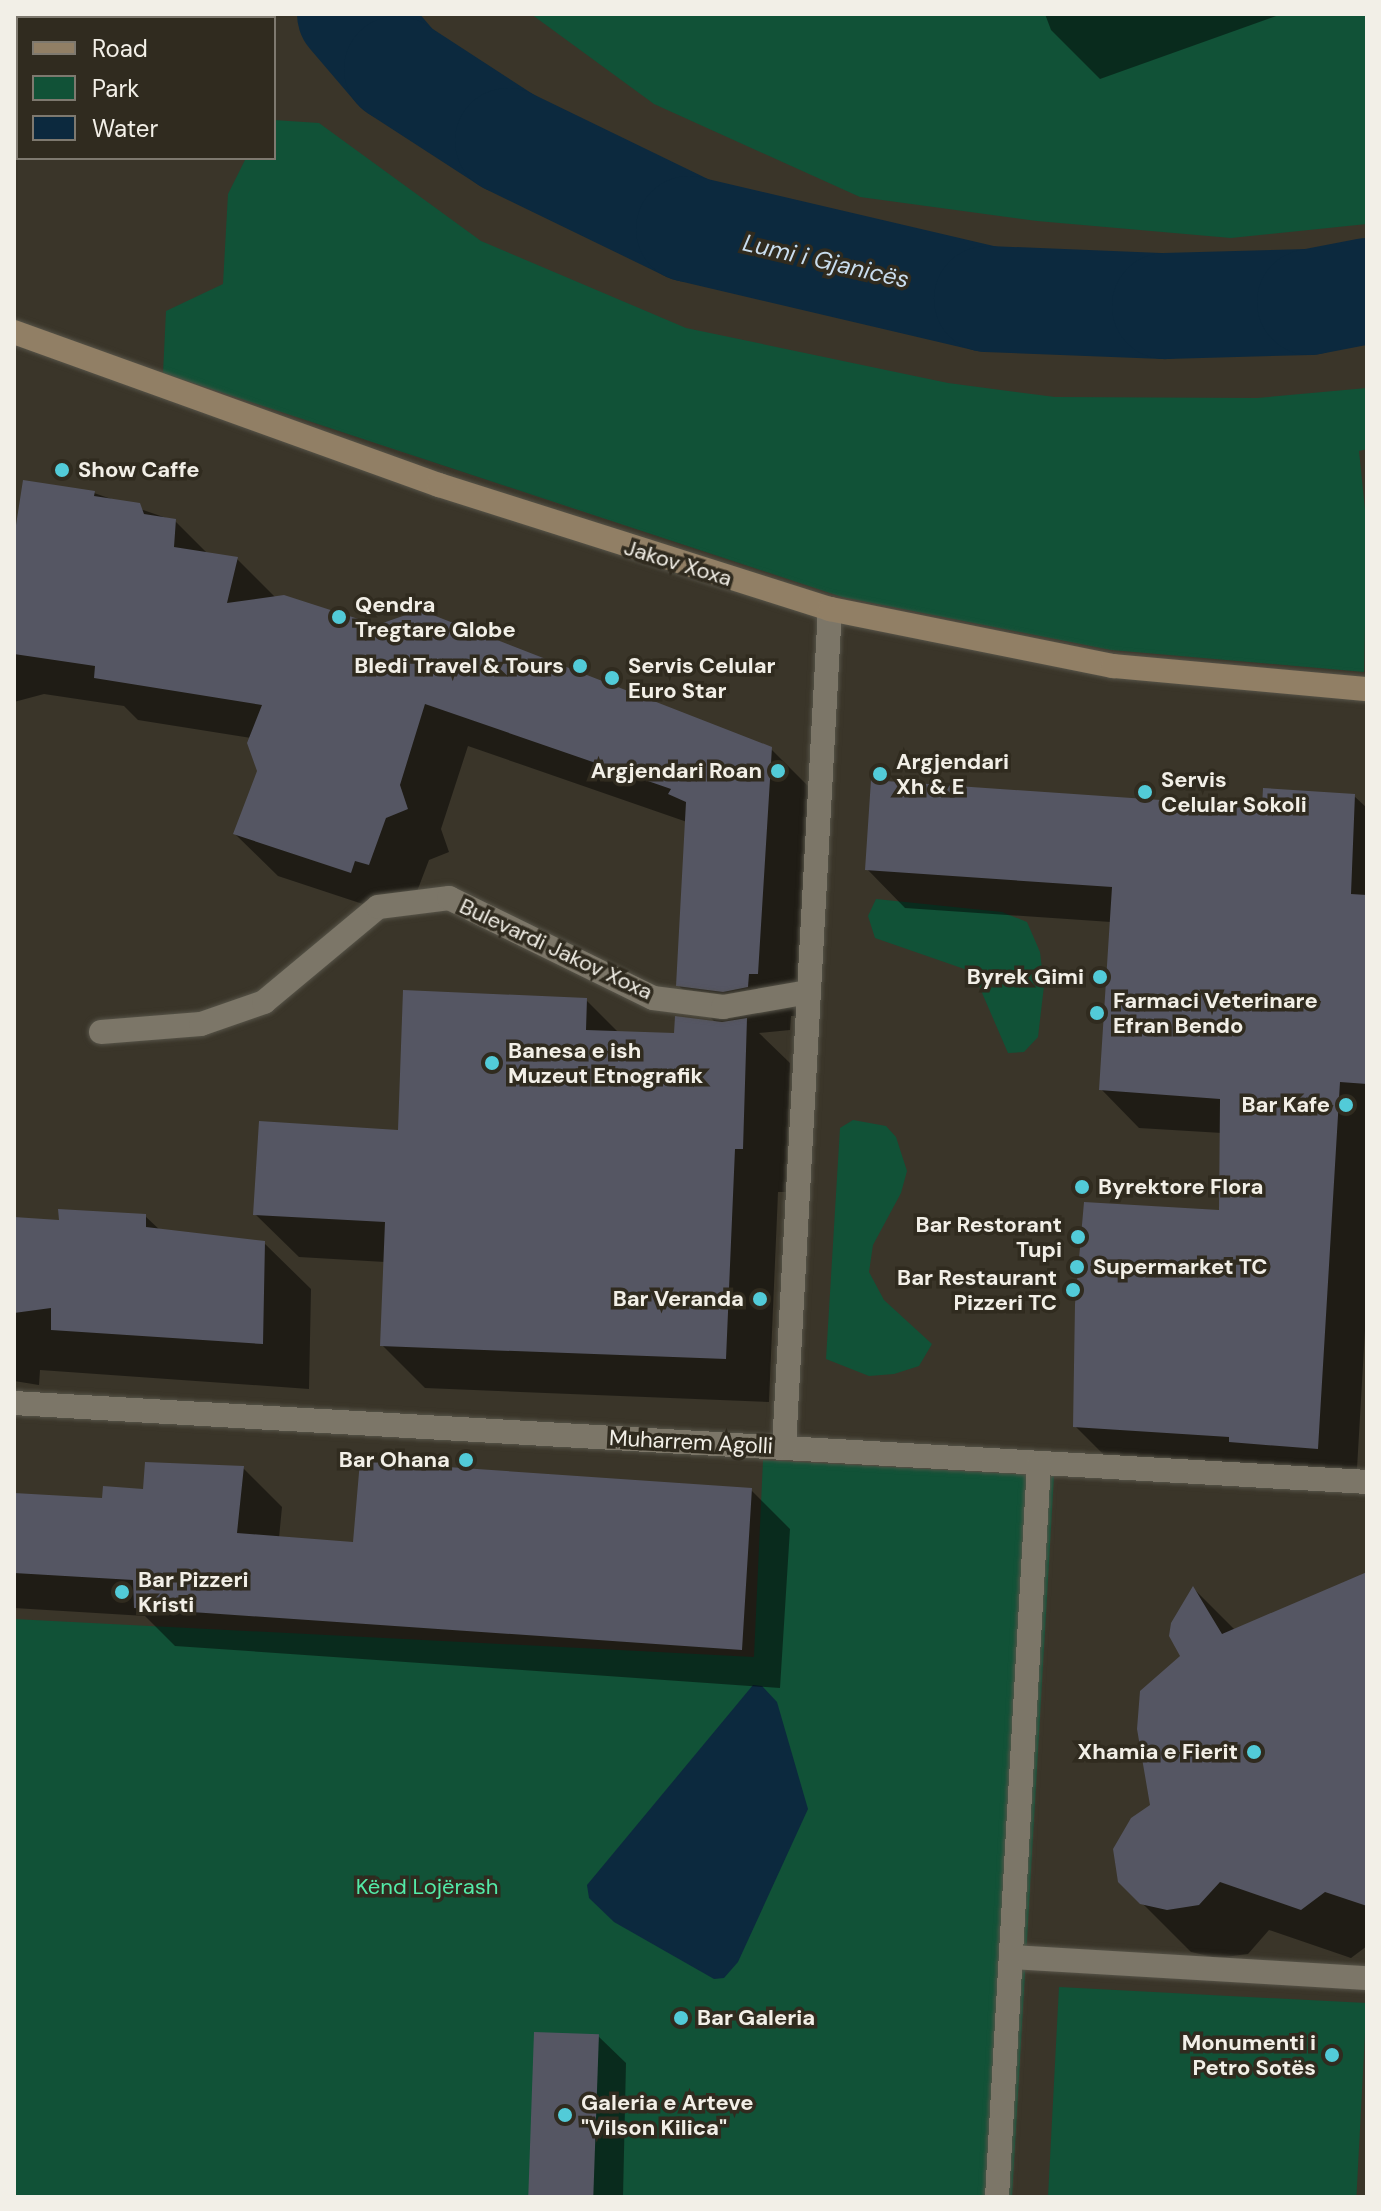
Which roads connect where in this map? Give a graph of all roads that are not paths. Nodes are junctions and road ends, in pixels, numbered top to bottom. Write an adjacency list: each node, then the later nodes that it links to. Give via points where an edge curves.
1 (14, 332): 2 (main road, Jakov Xoxa, via 454,490)
2 (830, 609): 3 (main road, Jakov Xoxa, via 1113,666); 4 (street)
3 (1367, 689)
4 (808, 992): 5 (street, Bulevardi Jakov Xoxa, via 723,1007 653,998 449,898 378,907 264,1002 201,1024); 7 (street)
5 (101, 1032)
6 (14, 1403): 7 (street, Muharrem Agolli)
7 (784, 1447): 8 (street, Muharrem Agolli)
8 (1039, 1464): 9 (street, Muharrem Agolli); 10 (street)
9 (1367, 1482)
10 (1011, 1957): 11 (street); 12 (street)
11 (1367, 1978)
12 (997, 2197)

